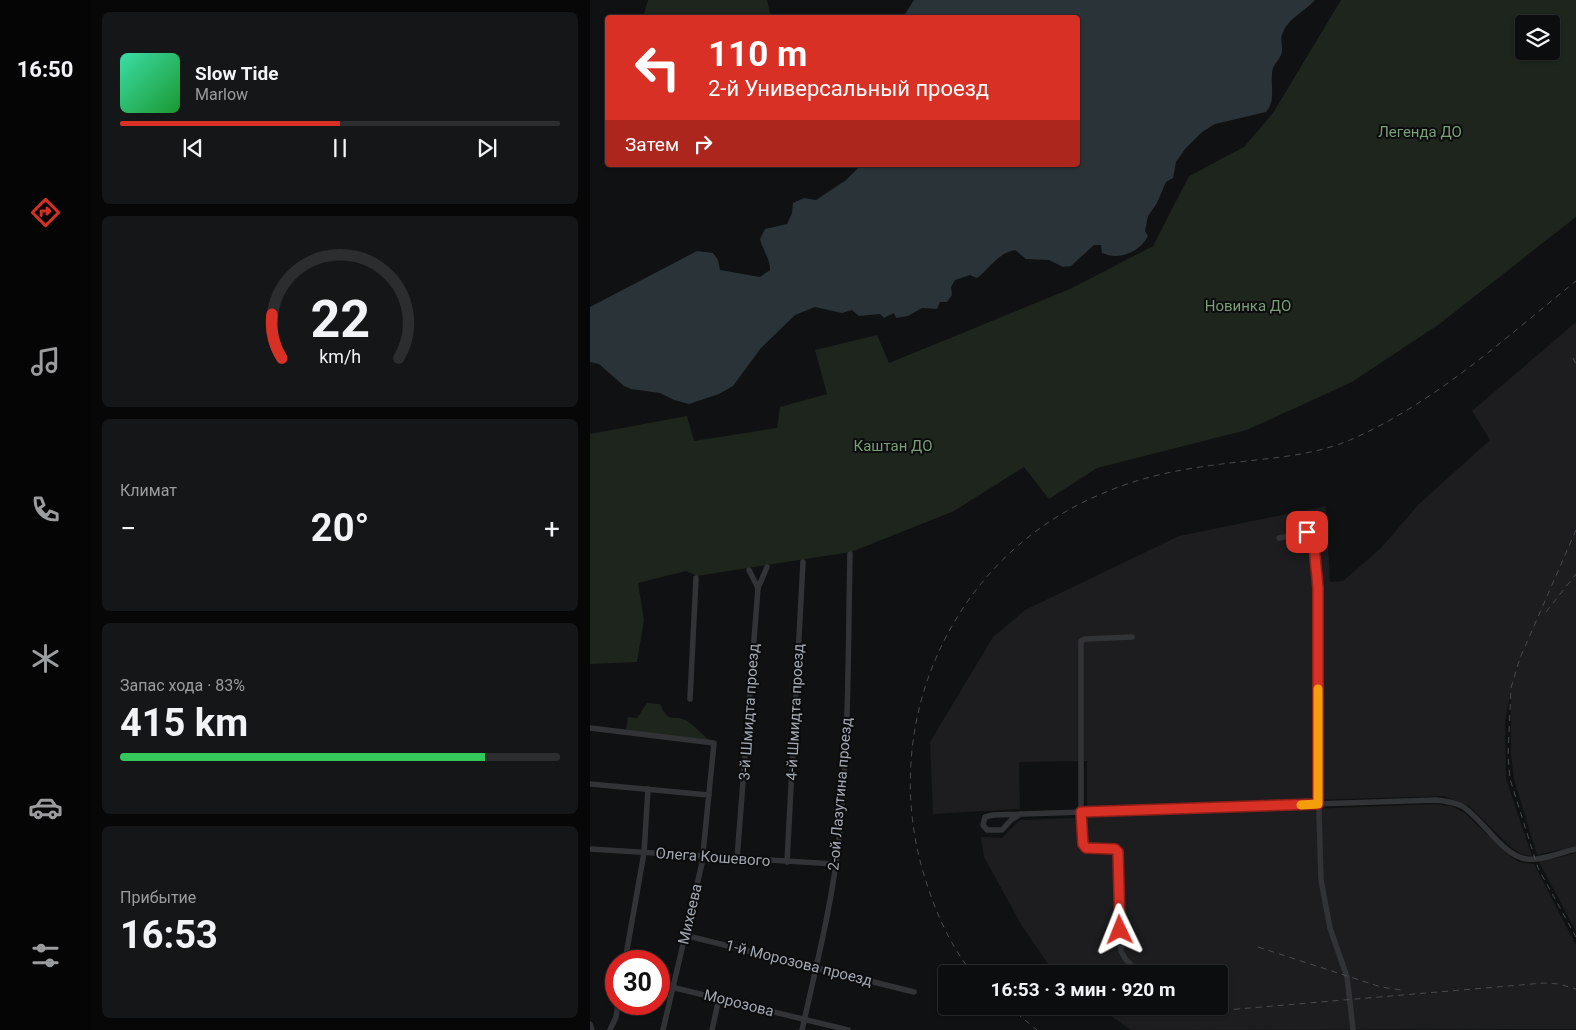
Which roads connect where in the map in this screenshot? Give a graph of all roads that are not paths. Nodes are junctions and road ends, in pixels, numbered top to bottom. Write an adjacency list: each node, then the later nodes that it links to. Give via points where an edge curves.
1 (1279, 538): 14 (street, via 1307,532 1313,536 1318,588)
2 (850, 554): 23 (street, 2-ой Лазутина проезд, via 846,745)
3 (803, 562): 22 (street, 4-й Шмидта проезд)
4 (767, 567): 7 (street, 3-й Шмидта проезд)
5 (749, 570): 7 (street)
6 (696, 578): 9 (street)
7 (758, 588): 21 (street, 3-й Шмидта проезд)
8 (1132, 637): 15 (street, via 1085,639 1081,642)
9 (690, 699)
10 (590, 728): 13 (street, Михеева, via 714,743)
11 (590, 784): 12 (street)
12 (648, 790): 13 (street); 19 (street)
13 (709, 795): 20 (street, Михеева)
14 (1318, 804): 15 (street); 18 (street, via 1443,800 1466,809 1520,858 1532,859); 34 (street, via 1321,880 1330,928 1347,977)
15 (1081, 812): 16 (street); 26 (street, via 1086,848 1115,849 1118,852 1121,951)
16 (1021, 814): 16 (street, via 987,816 983,825 988,830 1002,830)
17 (590, 849): 19 (street, Олега Кошевого)
18 (1576, 849)
19 (644, 853): 20 (street, Олега Кошевого); 25 (street)
20 (703, 856): 21 (street, Олега Кошевого); 24 (street, Михеева)
21 (737, 859): 22 (street, Олега Кошевого)
22 (786, 862): 23 (street, Олега Кошевого)
23 (835, 864): 27 (street, 2-ой Лазутина проезд)
24 (684, 935): 27 (street, 1-й Морозова проезд); 28 (street, Михеева)
25 (627, 950)
26 (1132, 965)
27 (816, 967): 29 (street, 1-й Морозова проезд); 32 (street, 2-ой Лазутина проезд)
28 (672, 987): 30 (street, Морозова); 37 (street, Михеева)
29 (914, 992)
30 (719, 998): 32 (street, Морозова); 38 (street)
31 (616, 1015): 36 (street)
32 (804, 1019): 39 (street, 2-ой Лазутина проезд); 40 (street, Морозова)
33 (590, 1024): 35 (street)
34 (1353, 1029)
35 (592, 1030)
36 (610, 1030)
37 (662, 1030)
38 (712, 1030)
39 (802, 1030)
40 (848, 1030)

